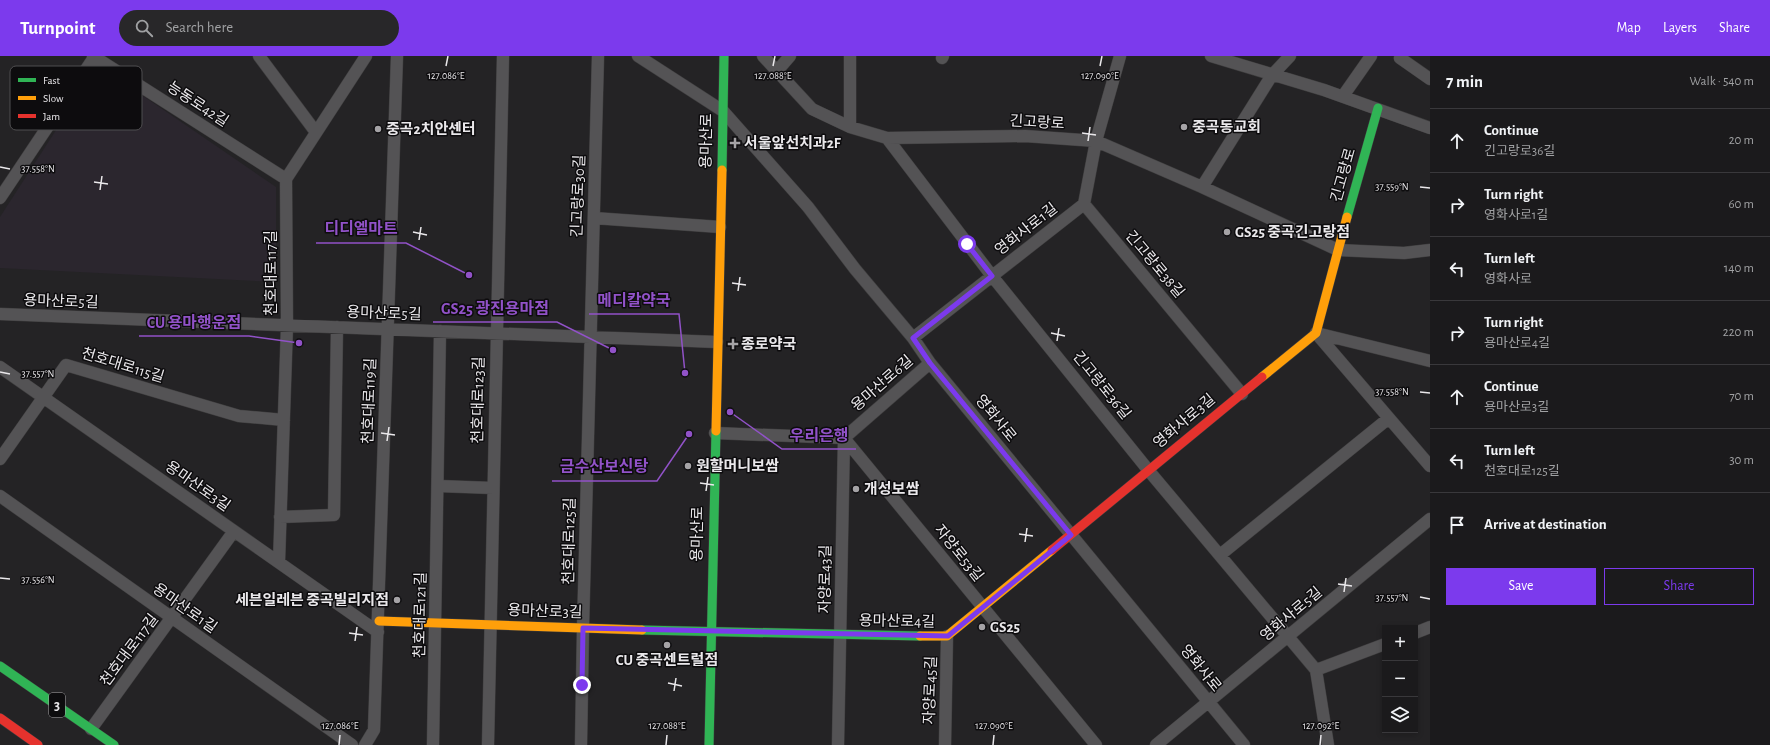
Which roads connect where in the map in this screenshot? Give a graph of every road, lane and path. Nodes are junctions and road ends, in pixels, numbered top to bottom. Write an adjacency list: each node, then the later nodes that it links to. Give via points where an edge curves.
1 (94, 56): 17 (street); 18 (street, 능동로42길)
2 (259, 56): 29 (street)
3 (366, 56): 29 (street)
4 (397, 56): 44 (street, 천호대로119길)
5 (503, 56): 47 (street, 천호대로123길)
6 (598, 56): 36 (street, 긴고랑로30길)
7 (638, 56): 25 (street, 영화사로)
8 (724, 56): 25 (street, 용마산로)
9 (762, 56): 19 (street, 긴고랑로)
10 (790, 56): 19 (street)
11 (850, 56): 26 (street)
12 (1120, 56): 31 (street)
13 (1211, 56): 20 (street)
14 (1290, 56): 20 (street)
15 (1371, 56): 23 (street)
16 (1401, 57): 21 (street)
17 (87, 66)
18 (110, 66)
19 (777, 71): 26 (street, 긴고랑로, via 812,109)
20 (1272, 74): 23 (street); 33 (street)
21 (1430, 79)
22 (142, 87): 32 (street, 능동로42길)
23 (1343, 96): 24 (street)
24 (1378, 108): 27 (street); 38 (street, 긴고랑로)
25 (723, 111): 37 (street, 용마산로); 49 (street, 영화사로, via 808,207 855,269)
26 (850, 127): 30 (street, 긴고랑로)
27 (1430, 128)
28 (45, 130): 34 (street)
29 (315, 132): 32 (street)
30 (887, 138): 31 (street, 긴고랑로, via 1025,136); 40 (street, 긴고랑로36길)
31 (1096, 141): 33 (street, 긴고랑로); 35 (street)
32 (286, 179): 42 (street, 천호대로117길)
33 (1202, 187): 38 (street, 긴고랑로)
34 (0, 198)
35 (1084, 204): 40 (street, 영화사로1길); 54 (street, 긴고랑로38길)
36 (594, 218): 37 (street); 48 (street, 긴고랑로30길)
37 (720, 227): 50 (street, 용마산로)
38 (1338, 250): 39 (street, 긴고랑로, via 1404,253); 46 (street)
39 (1430, 250)
40 (992, 276): 49 (street, 영화사로1길); 62 (street, 긴고랑로36길)
41 (0, 314): 42 (street, 용마산로5길)
42 (287, 326): 43 (street, 용마산로5길); 57 (street, 천호대로117길)
43 (337, 327): 44 (street, 용마산로5길); 66 (street, 용마산로5길, via 334,516)
44 (387, 329): 45 (street, 용마산로5길); 76 (street, 천호대로119길)
45 (440, 331): 47 (street, 용마산로5길); 63 (street, 천호대로121길)
46 (1316, 333): 51 (street); 54 (street, 영화사로3길); 56 (street)
47 (496, 334): 48 (street, 용마산로5길); 64 (street, 천호대로123길)
48 (590, 337): 50 (street, 용마산로5길); 78 (street, 천호대로125길)
49 (913, 338): 52 (street, 영화사로)
50 (717, 342): 58 (street, 용마산로)
51 (1430, 360)
52 (930, 363): 59 (street, 용마산로6길); 69 (street, 영화사로)
53 (0, 367): 55 (street, 용마산로3길)
54 (1242, 394): 62 (street, 영화사로3길)
55 (43, 397): 57 (street, 천호대로115길, via 66,365 239,416); 60 (street, 천호대로115길); 68 (street, 용마산로3길)
56 (1389, 418): 61 (street); 70 (street)
57 (284, 420): 66 (street, 천호대로117길)
58 (715, 433): 59 (street); 79 (street, 용마산로)
59 (844, 438): 72 (street, 자양로53길); 81 (street, 자양로43길)
60 (0, 459)
61 (1430, 466)
62 (1149, 470): 69 (street, 영화사로3길); 70 (street, 긴고랑로36길)
63 (438, 486): 64 (street); 74 (street, 천호대로121길)
64 (493, 488): 75 (street, 천호대로123길)
65 (0, 496): 73 (street, 용마산로1길)
66 (280, 517): 71 (street, 천호대로117길)
67 (1430, 519): 83 (street, 영화사로5길)
68 (234, 531): 71 (street, 용마산로3길); 73 (street, 천호대로117길)
69 (1071, 535): 72 (street, 용마산로4길); 87 (street, 영화사로)
70 (1220, 556): 83 (street, 긴고랑로36길)
71 (279, 562): 76 (street, 용마산로3길)
72 (983, 607): 82 (street, 용마산로4길); 100 (street, 자양로53길)
73 (172, 619): 89 (street, 천호대로117길); 92 (street, 용마산로1길)
74 (436, 623): 75 (street, 용마산로3길); 76 (street, 용마산로3길); 94 (street, 천호대로121길)
75 (490, 625): 78 (street, 용마산로3길); 95 (street, 천호대로123길)
76 (378, 627): 93 (street, 천호대로119길, via 374,730)
77 (1430, 627): 80 (street)
78 (583, 628): 79 (street, 용마산로3길); 96 (street, 천호대로125길)
79 (710, 632): 81 (street, 용마산로4길); 97 (street, 용마산로)
80 (1418, 632)
81 (840, 634): 82 (street, 용마산로4길); 98 (street, 자양로43길)
82 (948, 636): 99 (street, 자양로45길)
83 (1288, 637): 86 (street, 긴고랑로36길); 87 (street, 영화사로5길)
84 (1382, 645): 86 (street)
85 (0, 666): 89 (street, 3)
86 (1316, 670): 103 (street)
87 (1209, 703): 101 (street, 영화사로5길); 102 (street, 영화사로)
88 (0, 718): 90 (street)
89 (91, 729): 91 (street, 3)
90 (38, 745)
91 (114, 745)
92 (352, 745)
93 (365, 745)
94 (433, 745)
95 (488, 745)
96 (581, 745)
97 (709, 745)
98 (838, 745)
99 (944, 745)
100 (1096, 745)
101 (1156, 745)
102 (1244, 745)
103 (1328, 745)

